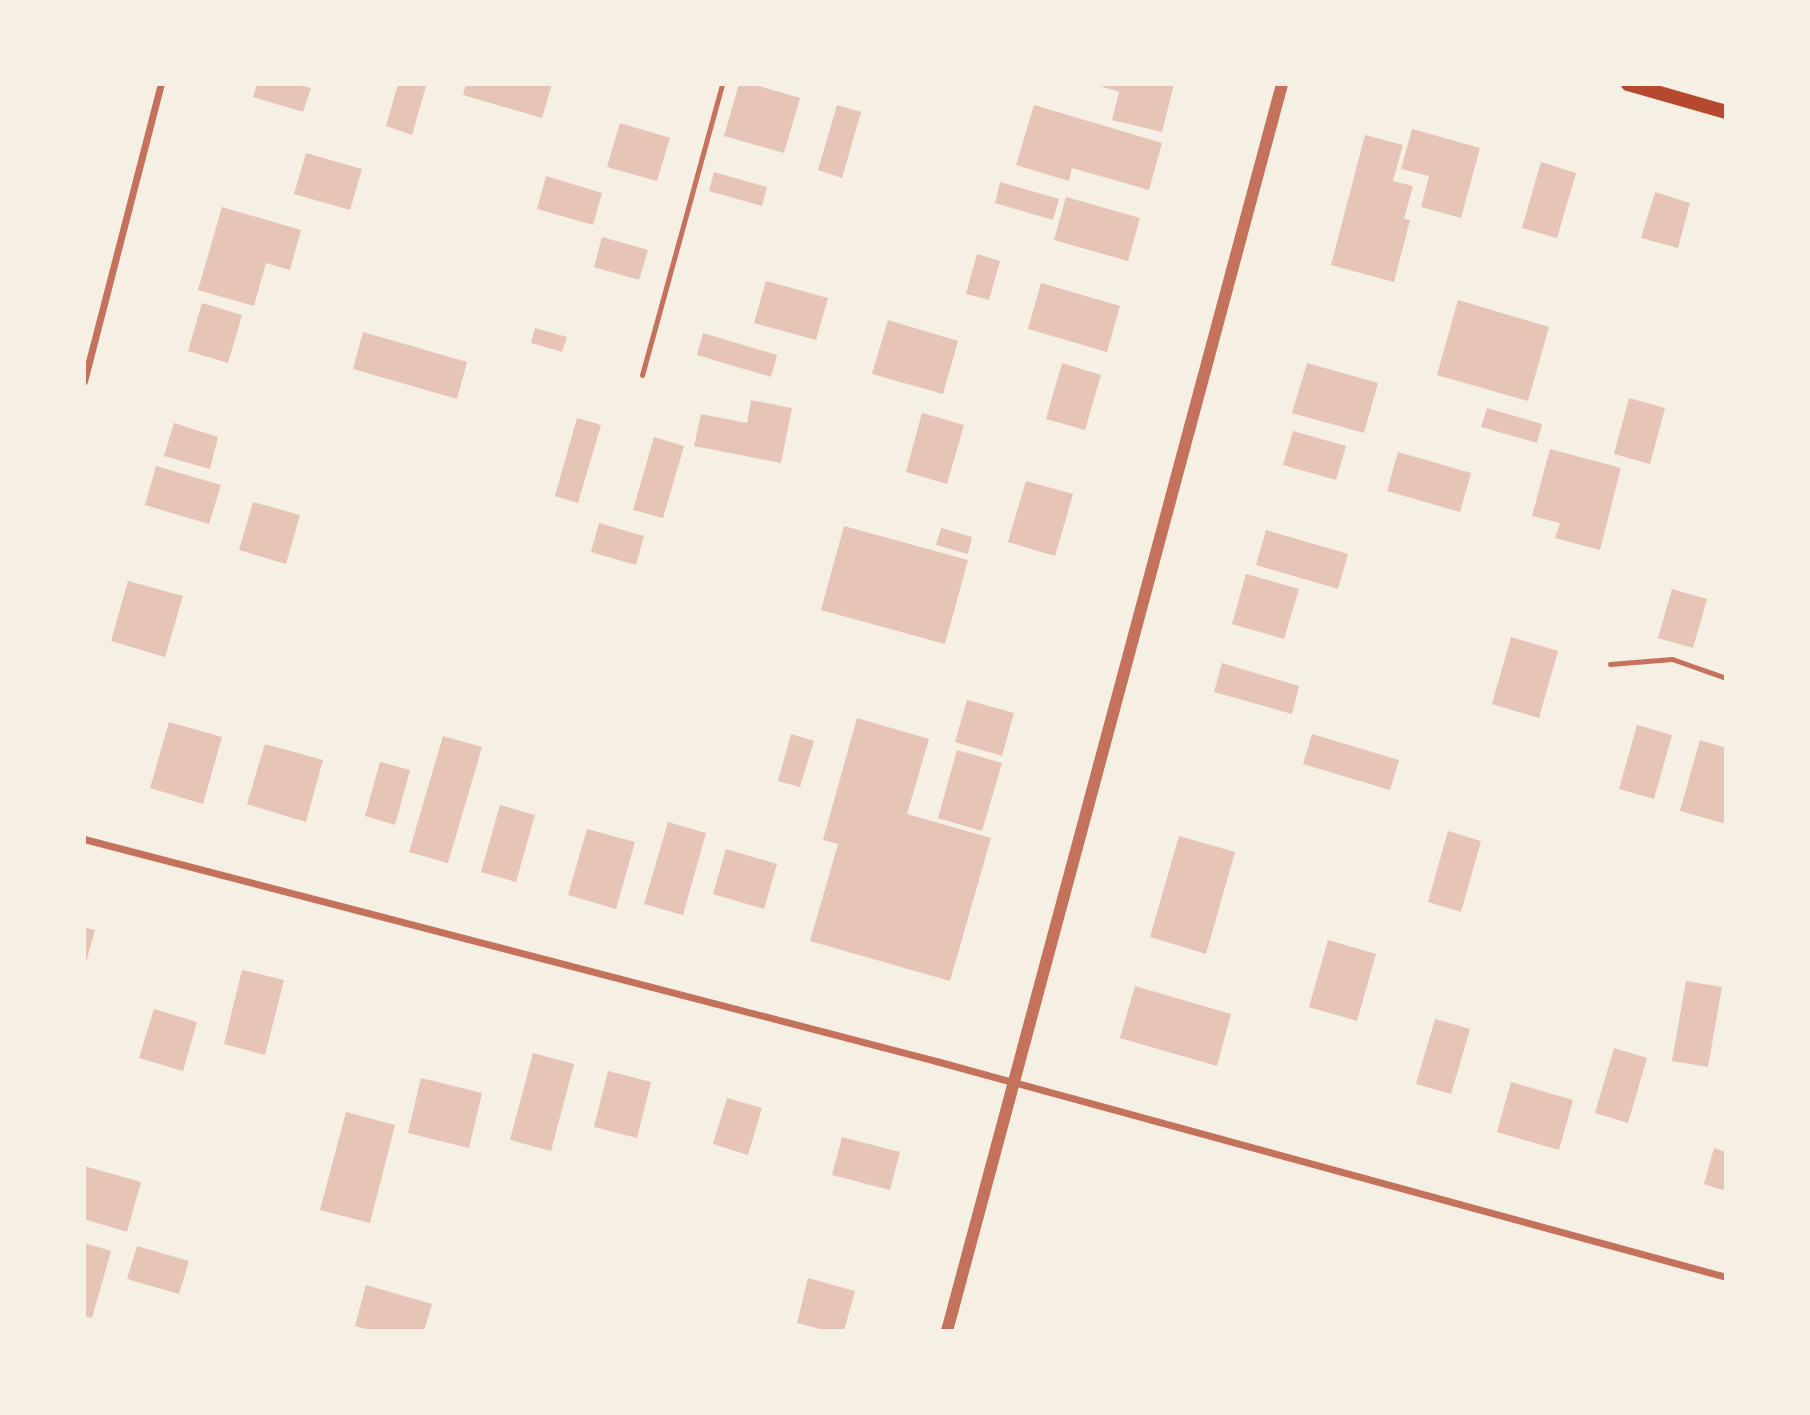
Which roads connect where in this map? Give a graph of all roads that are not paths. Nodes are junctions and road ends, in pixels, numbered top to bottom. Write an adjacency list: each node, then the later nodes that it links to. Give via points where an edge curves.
1 (161, 84): 7 (street)
2 (722, 84): 6 (lane)
3 (1282, 84): 11 (street)
4 (1628, 84): 5 (main road)
5 (1726, 112)
6 (642, 375)
7 (84, 381)
8 (1610, 664): 9 (lane, via 1672,659)
9 (1726, 678)
10 (84, 839): 11 (street)
11 (1013, 1082): 12 (street); 13 (street)
12 (1726, 1277)
13 (947, 1331)

